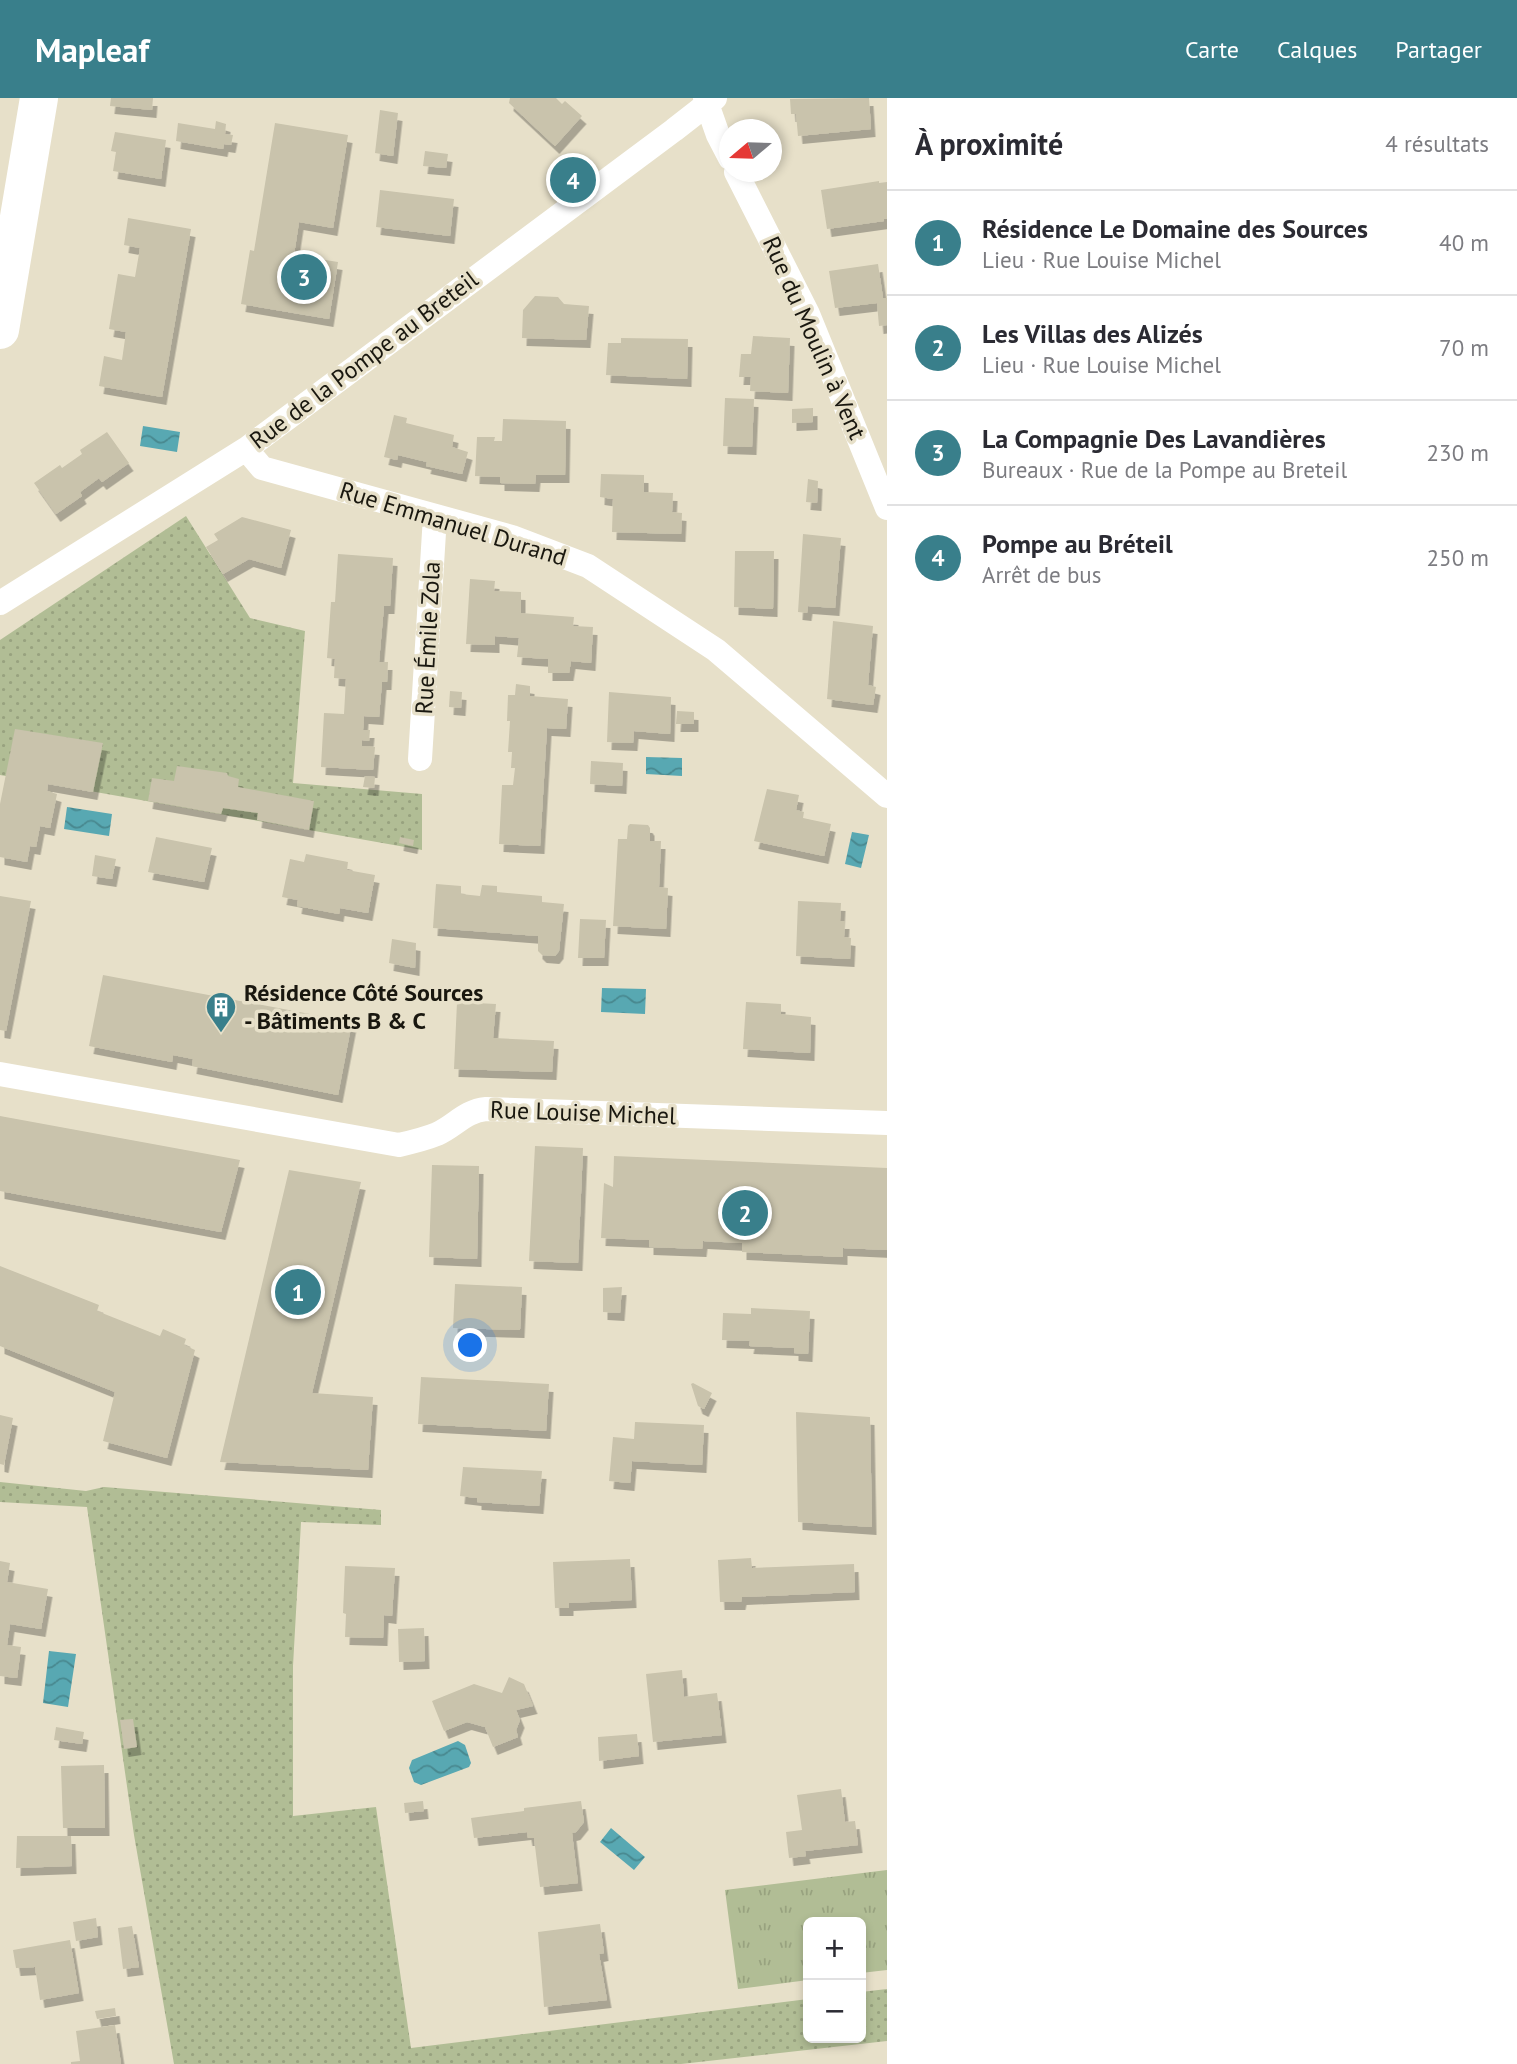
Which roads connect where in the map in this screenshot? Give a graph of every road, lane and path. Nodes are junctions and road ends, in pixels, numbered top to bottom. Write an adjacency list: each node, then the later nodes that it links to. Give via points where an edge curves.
1 (38, 98): 5 (main road)
2 (709, 100): 3 (street); 6 (street, Rue de la Pompe au Breteil)
3 (719, 137)
4 (741, 182): 7 (street, Rue du Moulin à Vent, via 808,314)
5 (0, 330)
6 (246, 449): 8 (street, Rue Emmanuel Durand, via 262,468); 9 (street, Rue de la Pompe au Breteil)
7 (887, 508)
8 (435, 516): 10 (street, Rue Émile Zola); 11 (street, Rue Emmanuel Durand, via 512,537 588,566 716,650)
9 (0, 603)
10 (420, 760)
11 (887, 796)
12 (0, 1073): 13 (street, Rue Louise Michel, via 399,1144 438,1133 465,1115 486,1109)
13 (887, 1123)

